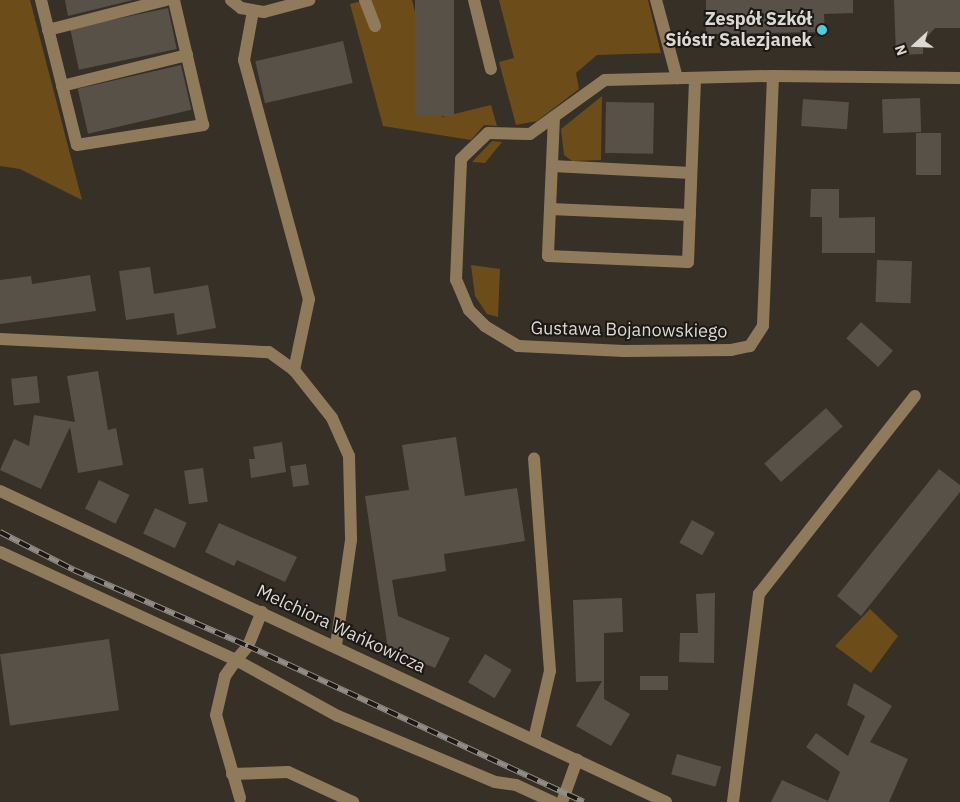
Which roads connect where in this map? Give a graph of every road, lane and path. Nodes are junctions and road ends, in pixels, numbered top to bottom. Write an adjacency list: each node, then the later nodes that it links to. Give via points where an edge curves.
1 (41, 0): 10 (street)
2 (166, 0): 10 (street)
3 (174, 0): 11 (street)
4 (309, 0): 8 (street)
5 (365, 0): 9 (street)
6 (474, 0): 12 (street)
7 (656, 0): 14 (street)
8 (242, 6): 24 (street, via 244,60 310,299)
9 (375, 26)
10 (48, 30): 17 (street)
11 (188, 55): 17 (street); 17 (street, via 203,125 77,145)
12 (492, 69)
13 (773, 76): 15 (street, Gustawa Bojanowskiego); 16 (street, Gustawa Bojanowskiego); 18 (street, Gustawa Bojanowskiego, via 763,326 750,346 731,350 624,351 518,346 485,326 469,310 456,280 462,159 488,133 530,134)
14 (676, 78): 15 (street, Gustawa Bojanowskiego); 18 (street, Gustawa Bojanowskiego, via 605,80)
15 (695, 78): 20 (street)
16 (960, 78)
17 (62, 86)
18 (554, 117): 19 (street)
19 (552, 166): 20 (street); 21 (street)
20 (691, 173): 22 (street)
21 (550, 208): 22 (street); 22 (street, via 548,256 688,262)
22 (690, 215)
23 (0, 339): 24 (street, via 269,352)
24 (294, 370): 30 (street, via 332,418 349,456 351,540)
25 (914, 396): 40 (street, via 759,594)
26 (534, 459): 32 (street, via 550,671)
27 (0, 491): 29 (street, Melchiora Wańkowicza)
28 (0, 552): 31 (street)
29 (262, 612): 30 (street, Melchiora Wańkowicza); 31 (street, via 248,646)
30 (336, 646): 32 (street, Melchiora Wańkowicza)
31 (236, 660): 34 (street, via 225,676 216,715); 37 (street, via 338,716 495,782 516,785)
32 (534, 739): 33 (street, Melchiora Wańkowicza)
33 (577, 760): 38 (street); 39 (street, Melchiora Wańkowicza)
34 (232, 774): 35 (street); 36 (street, via 288,772)
35 (240, 798)
36 (353, 802)
37 (553, 802)
38 (562, 802)
39 (666, 802)
40 (733, 802)

